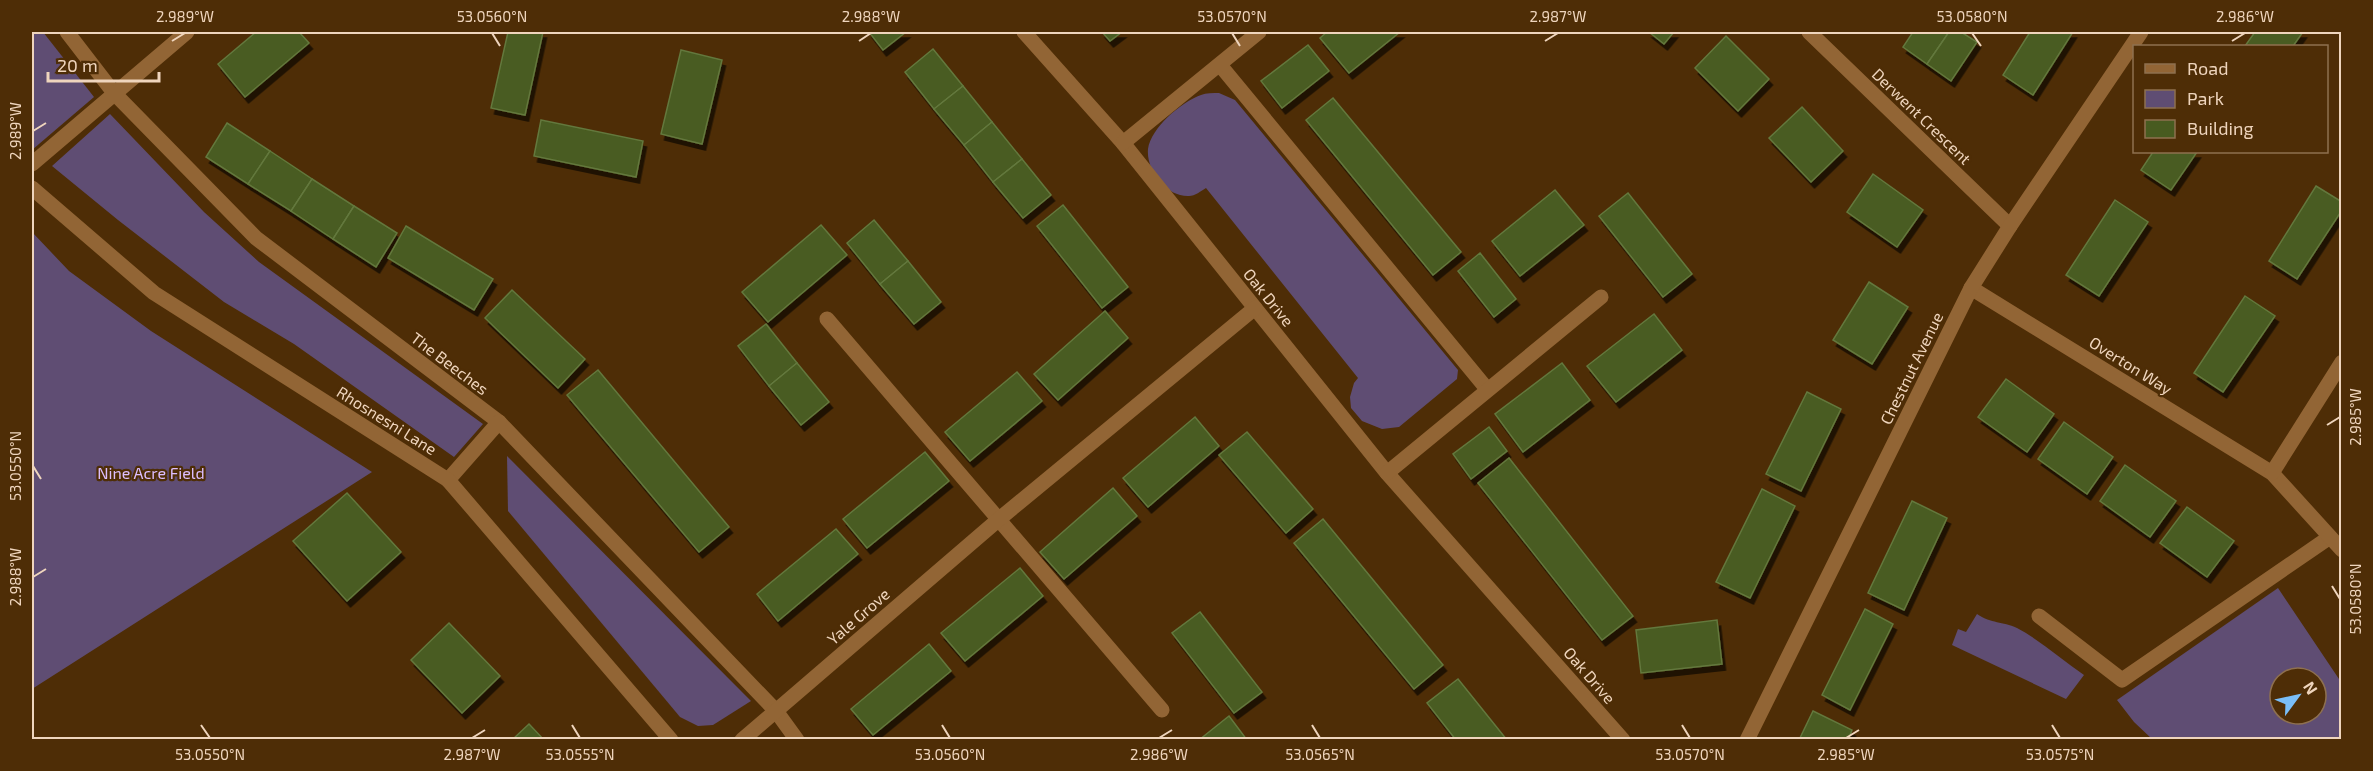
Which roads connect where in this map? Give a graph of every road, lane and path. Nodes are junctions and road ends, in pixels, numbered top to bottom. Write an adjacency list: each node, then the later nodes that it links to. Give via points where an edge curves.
1 (67, 32): 8 (street, The Beeches)
2 (187, 32): 8 (street)
3 (1024, 32): 9 (street, Oak Drive)
4 (1259, 32): 7 (street)
5 (1809, 32): 12 (street, Derwent Crescent)
6 (2141, 32): 12 (street, Chestnut Avenue)
7 (1220, 65): 9 (street); 18 (street)
8 (114, 93): 10 (street); 19 (street, The Beeches, via 256,238)
9 (1123, 143): 15 (street, Oak Drive)
10 (32, 164)
11 (32, 188): 22 (street, Rhosnesni Lane, via 154,293)
12 (2010, 226): 13 (street, Chestnut Avenue)
13 (1971, 288): 21 (street, Overton Way); 33 (street, Chestnut Avenue)
14 (1601, 297): 18 (street)
15 (1255, 308): 20 (street, Oak Drive); 23 (street, Yale Grove)
16 (827, 319): 23 (street)
17 (2342, 362): 21 (street)
18 (1487, 389): 20 (street)
19 (499, 422): 22 (street); 28 (street, The Beeches)
20 (1387, 473): 32 (street, Oak Drive)
21 (2272, 473): 24 (street, Overton Way)
22 (448, 480): 29 (street, Rhosnesni Lane)
23 (998, 520): 27 (street); 28 (street, Yale Grove)
24 (2330, 537): 25 (street, Overton Way); 26 (street, via 2122,680)
25 (2342, 550)
26 (2039, 616)
27 (1162, 710)
28 (776, 711): 30 (street, Yale Grove); 31 (street, The Beeches)
29 (671, 740)
30 (742, 740)
31 (797, 740)
32 (1623, 740)
33 (1747, 740)

